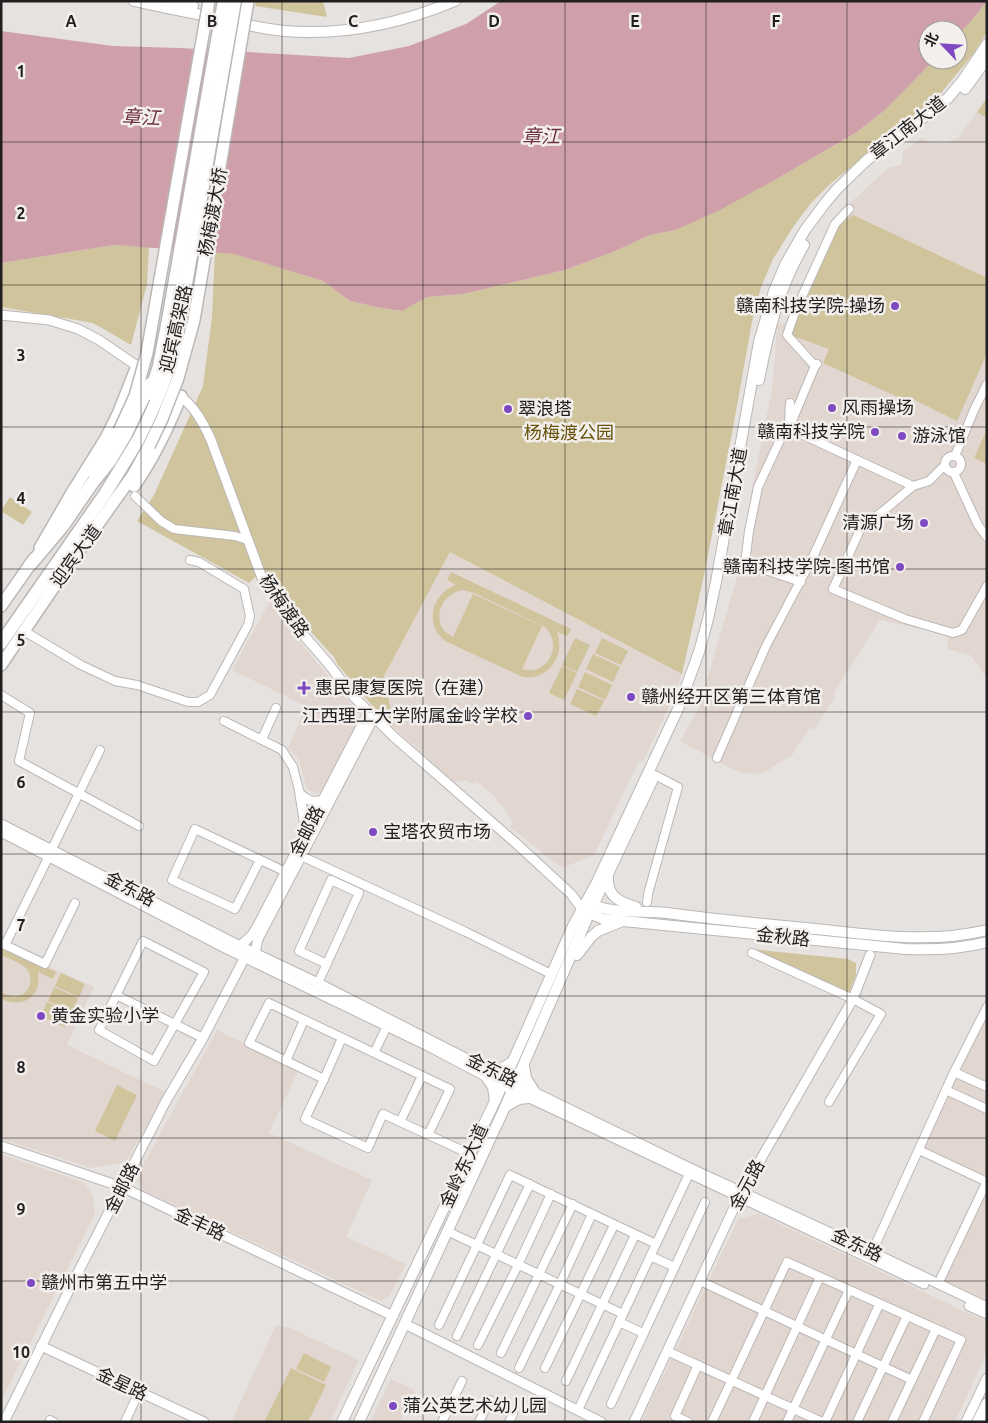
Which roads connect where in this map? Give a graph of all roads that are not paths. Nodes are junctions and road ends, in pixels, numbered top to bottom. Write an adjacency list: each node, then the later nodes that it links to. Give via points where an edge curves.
1 (134, 1): 8 (main road)
2 (170, 1): 8 (main road)
3 (224, 1): 15 (highway, 迎宾高架路, bridge, via 170,310)
4 (235, 1): 15 (highway, 迎宾高架路, bridge, via 179,327)
5 (248, 1): 20 (main road, 杨梅渡大桥, bridge, via 194,320 176,385 162,419)
6 (434, 1): 8 (main road, via 377,20 304,26 273,23)
7 (454, 1): 8 (main road, via 393,22 344,31 285,31 254,26)
8 (211, 8): 20 (main road, bridge, via 148,353 135,396)
9 (987, 44): 13 (main road, 章江南大道, via 948,98 867,160 826,202 786,263 774,291)
10 (987, 59): 13 (main road, 章江南大道, via 954,102 863,172 830,206 800,251)
11 (849, 209): 19 (street, via 835,224 794,312 787,335 817,365)
12 (1, 315): 14 (street, 杨梅渡路, via 49,320 78,329)
13 (769, 315): 48 (main road, 章江南大道, via 759,342 702,653)
14 (136, 366): 17 (street, 杨梅渡路); 32 (main road, 迎宾大道, via 106,438)
15 (163, 369): 20 (highway, bridge); 20 (highway, bridge, via 160,406)
16 (987, 384): 21 (street)
17 (181, 396): 28 (main road, via 140,478 128,496); 30 (street, 杨梅渡路, via 196,412 211,440)
18 (790, 403): 19 (street)
19 (789, 428): 22 (street); 34 (street, via 786,427 758,487 746,564)
20 (134, 438): 27 (highway); 28 (main road, 迎宾大道, via 133,475); 32 (highway, via 110,461 62,528); 33 (highway, via 119,486)
21 (955, 456): 23 (street, via 948,457); 24 (street, via 961,464)
22 (857, 460): 25 (street); 34 (street)
23 (944, 466): 24 (street, via 949,472); 25 (street, via 928,481)
24 (954, 472): 29 (street, via 978,525)
25 (913, 486): 35 (street, via 860,530 833,588 905,619 953,633 962,630)
26 (135, 496): 30 (street, via 174,529)
27 (89, 509): 37 (highway); 39 (highway)
28 (110, 509): 33 (main road, 迎宾大道)
29 (987, 537)
30 (248, 540): 43 (street, 杨梅渡路, via 262,578 293,623)
31 (190, 560): 38 (street, via 244,589 250,616 210,695 198,702 115,681)
32 (30, 565): 36 (main road, 迎宾大道)
33 (61, 576): 38 (main road, 迎宾大道)
34 (801, 582): 47 (street, via 766,646)
35 (987, 586)
36 (1, 606)
37 (1, 630)
38 (24, 631): 40 (main road, 迎宾大道)
39 (1, 643)
40 (1, 665)
41 (1, 695): 49 (street, via 30,713 19,761)
42 (276, 708): 45 (street)
43 (372, 714): 51 (street, 金邮路); 57 (street, 金邮路); 63 (street, 杨梅渡路)
44 (224, 721): 45 (street)
45 (262, 739): 50 (street, via 282,750 290,761)
46 (100, 750): 49 (street)
47 (717, 758)
48 (652, 774): 60 (main road, 章江南大道); 62 (street, via 678,787); 63 (main road, 章江南大道, via 595,886)
49 (79, 794): 53 (street); 56 (street)
50 (300, 794): 51 (street, via 309,801); 55 (street)
51 (323, 800): 55 (street, 金邮路)
52 (1, 824): 56 (street, 金东路)
53 (139, 826)
54 (1, 832): 56 (street, 金东路)
55 (306, 833): 57 (street, 金邮路)
56 (50, 853): 68 (street); 69 (street, 金东路); 73 (street, 金东路)
57 (299, 855): 59 (street, 金邮路); 70 (street, 金邮路, via 258,939); 76 (street)
58 (260, 860): 58 (street, via 195,829 172,880 235,909); 59 (street)
59 (286, 872): 69 (street, 金邮路, via 258,927)
60 (608, 876): 63 (main road, 章江南大道); 64 (main road, via 609,891 624,904)
61 (75, 902): 68 (street, via 46,964)
62 (647, 902)
63 (588, 908): 64 (main road, 金秋路); 65 (main road, 金秋路, via 603,920); 75 (main road, 金岭东大道); 76 (main road, 金岭东大道)
64 (656, 912): 66 (main road, 金秋路, via 908,938 954,936)
65 (621, 922): 67 (main road, 金秋路, via 905,949); 75 (main road, via 591,937)
66 (987, 930)
67 (987, 942)
68 (3, 944)
69 (240, 946): 70 (street, 金东路)
70 (255, 953): 77 (street, 金东路)
71 (752, 953): 79 (street)
72 (870, 955): 79 (street, 金元路)
73 (245, 957): 83 (street, 金东路); 84 (street, 金邮路)
74 (326, 964): 74 (street, via 359,892 330,880 299,951); 77 (street)
75 (567, 967): 89 (main road, 金岭东大道)
76 (551, 974): 87 (main road, 金岭东大道)
77 (318, 983): 91 (street, 金东路)
78 (116, 995): 82 (street); 82 (street, via 99,1030 154,1061); 82 (street, via 143,941 204,972)
79 (853, 999): 100 (street, via 881,1014); 113 (street, 金元路)
80 (986, 1010): 90 (street)
81 (304, 1020): 85 (street); 88 (street); 88 (street, via 269,1003 249,1043)
82 (175, 1024): 84 (street)
83 (387, 1026): 86 (street); 91 (street, 金东路)
84 (203, 1038): 111 (street, 金邮路)
85 (342, 1038): 86 (street); 93 (street)
86 (374, 1053): 92 (street)
87 (515, 1057): 91 (main road, via 506,1067); 94 (main road, 金岭东大道)
88 (286, 1061): 93 (street)
89 (524, 1064): 95 (main road, 金岭东大道); 98 (main road)
90 (954, 1072): 96 (street); 97 (street)
91 (487, 1073): 94 (street, 金东路); 99 (main road)
92 (422, 1076): 103 (street); 104 (street, via 450,1089)
93 (324, 1079): 103 (street, via 305,1119 368,1148 383,1114)
94 (504, 1081): 95 (street, 金东路); 99 (main road, 金岭东大道)
95 (514, 1086): 98 (street, 金东路); 101 (main road, 金岭东大道)
96 (987, 1087)
97 (946, 1090): 102 (street); 106 (street)
98 (532, 1095): 101 (main road); 108 (street, 金东路); 113 (street, 金东路)
99 (495, 1101): 107 (main road, 金岭东大道)
100 (829, 1102)
101 (505, 1107): 118 (main road, 金岭东大道)
102 (987, 1108)
103 (400, 1122): 104 (street)
104 (428, 1135): 107 (street)
105 (1, 1146): 111 (street, 金丰路)
106 (919, 1150): 109 (street); 122 (street)
107 (470, 1154): 140 (main road, 金岭东大道)
108 (689, 1174): 113 (street, 金东路); 120 (street)
109 (987, 1182): 131 (street)
110 (530, 1184): 112 (street); 121 (street, via 510,1175); 123 (street)
111 (122, 1187): 140 (street, 金丰路); 151 (street, 金邮路)
112 (551, 1194): 115 (street); 125 (street)
113 (741, 1194): 122 (street, 金东路); 129 (street, 金元路); 139 (street, 金东路)
114 (705, 1202): 126 (street)
115 (573, 1204): 116 (street); 127 (street)
116 (592, 1214): 117 (street); 130 (street)
117 (614, 1225): 119 (street); 133 (street)
118 (447, 1231): 121 (street); 143 (main road, 金岭东大道)
119 (635, 1235): 120 (street); 134 (street)
120 (656, 1244): 124 (street)
121 (477, 1245): 123 (street); 144 (street)
122 (872, 1252): 131 (street, 金东路)
123 (497, 1255): 125 (street); 148 (street)
124 (650, 1256): 126 (street); 138 (street)
125 (518, 1265): 127 (street); 150 (street)
126 (675, 1267): 147 (street)
127 (540, 1275): 130 (street); 153 (street)
128 (820, 1277): 132 (street); 137 (street, via 787,1262); 145 (street)
129 (700, 1281): 137 (street); 152 (street, 金元路)
130 (560, 1284): 133 (street); 157 (street)
131 (938, 1284): 136 (street, 金东路)
132 (849, 1290): 135 (street); 149 (street)
133 (581, 1294): 134 (street); 158 (street)
134 (602, 1304): 138 (street); 163 (street)
135 (879, 1305): 141 (street); 154 (street)
136 (987, 1307)
137 (764, 1310): 145 (street); 160 (street)
138 (623, 1314): 142 (street)
139 (987, 1314)
140 (393, 1316): 177 (main road, 金岭东大道)
141 (907, 1316): 146 (street); 156 (street)
142 (619, 1322): 147 (street); 170 (street)
143 (405, 1324): 170 (street); 178 (main road, 金岭东大道)
144 (439, 1325)
145 (797, 1326): 149 (street); 165 (street)
146 (936, 1329): 161 (street); 191 (street, via 961,1340)
147 (643, 1333): 167 (street)
148 (457, 1336)
149 (826, 1339): 154 (street); 169 (street)
150 (478, 1345)
151 (41, 1346): 164 (street, 金星路); 172 (street, 金邮路)
152 (667, 1351): 155 (street); 183 (street, 金元路)
153 (501, 1353)
154 (856, 1354): 156 (street); 188 (street)
155 (698, 1365): 160 (street); 184 (street, via 675,1416)
156 (883, 1366): 161 (street); 189 (street)
157 (519, 1368)
158 (545, 1368)
159 (987, 1378): 192 (street)
160 (731, 1380): 165 (street); 185 (street)
161 (912, 1380): 190 (street)
162 (462, 1381): 179 (street)
163 (566, 1381)
164 (139, 1392): 175 (street); 176 (street, 金星路)
165 (765, 1396): 169 (street); 186 (street)
166 (490, 1400): 180 (street)
167 (610, 1404)
168 (987, 1404): 193 (main road)
169 (793, 1408): 187 (street); 188 (street)
170 (578, 1410): 182 (street)
171 (513, 1414): 181 (street)
172 (4, 1422)
173 (50, 1422): 174 (street)
174 (54, 1422)
175 (125, 1422)
176 (204, 1422)
177 (342, 1422)
178 (359, 1422)
179 (442, 1422)
180 (479, 1422)
181 (509, 1422)
182 (602, 1422)
183 (634, 1422)
184 (688, 1422)
185 (712, 1422)
186 (753, 1422)
187 (787, 1422)
188 (823, 1422)
189 (857, 1422)
190 (892, 1422)
191 (923, 1422)
192 (966, 1422)
193 (978, 1422)

